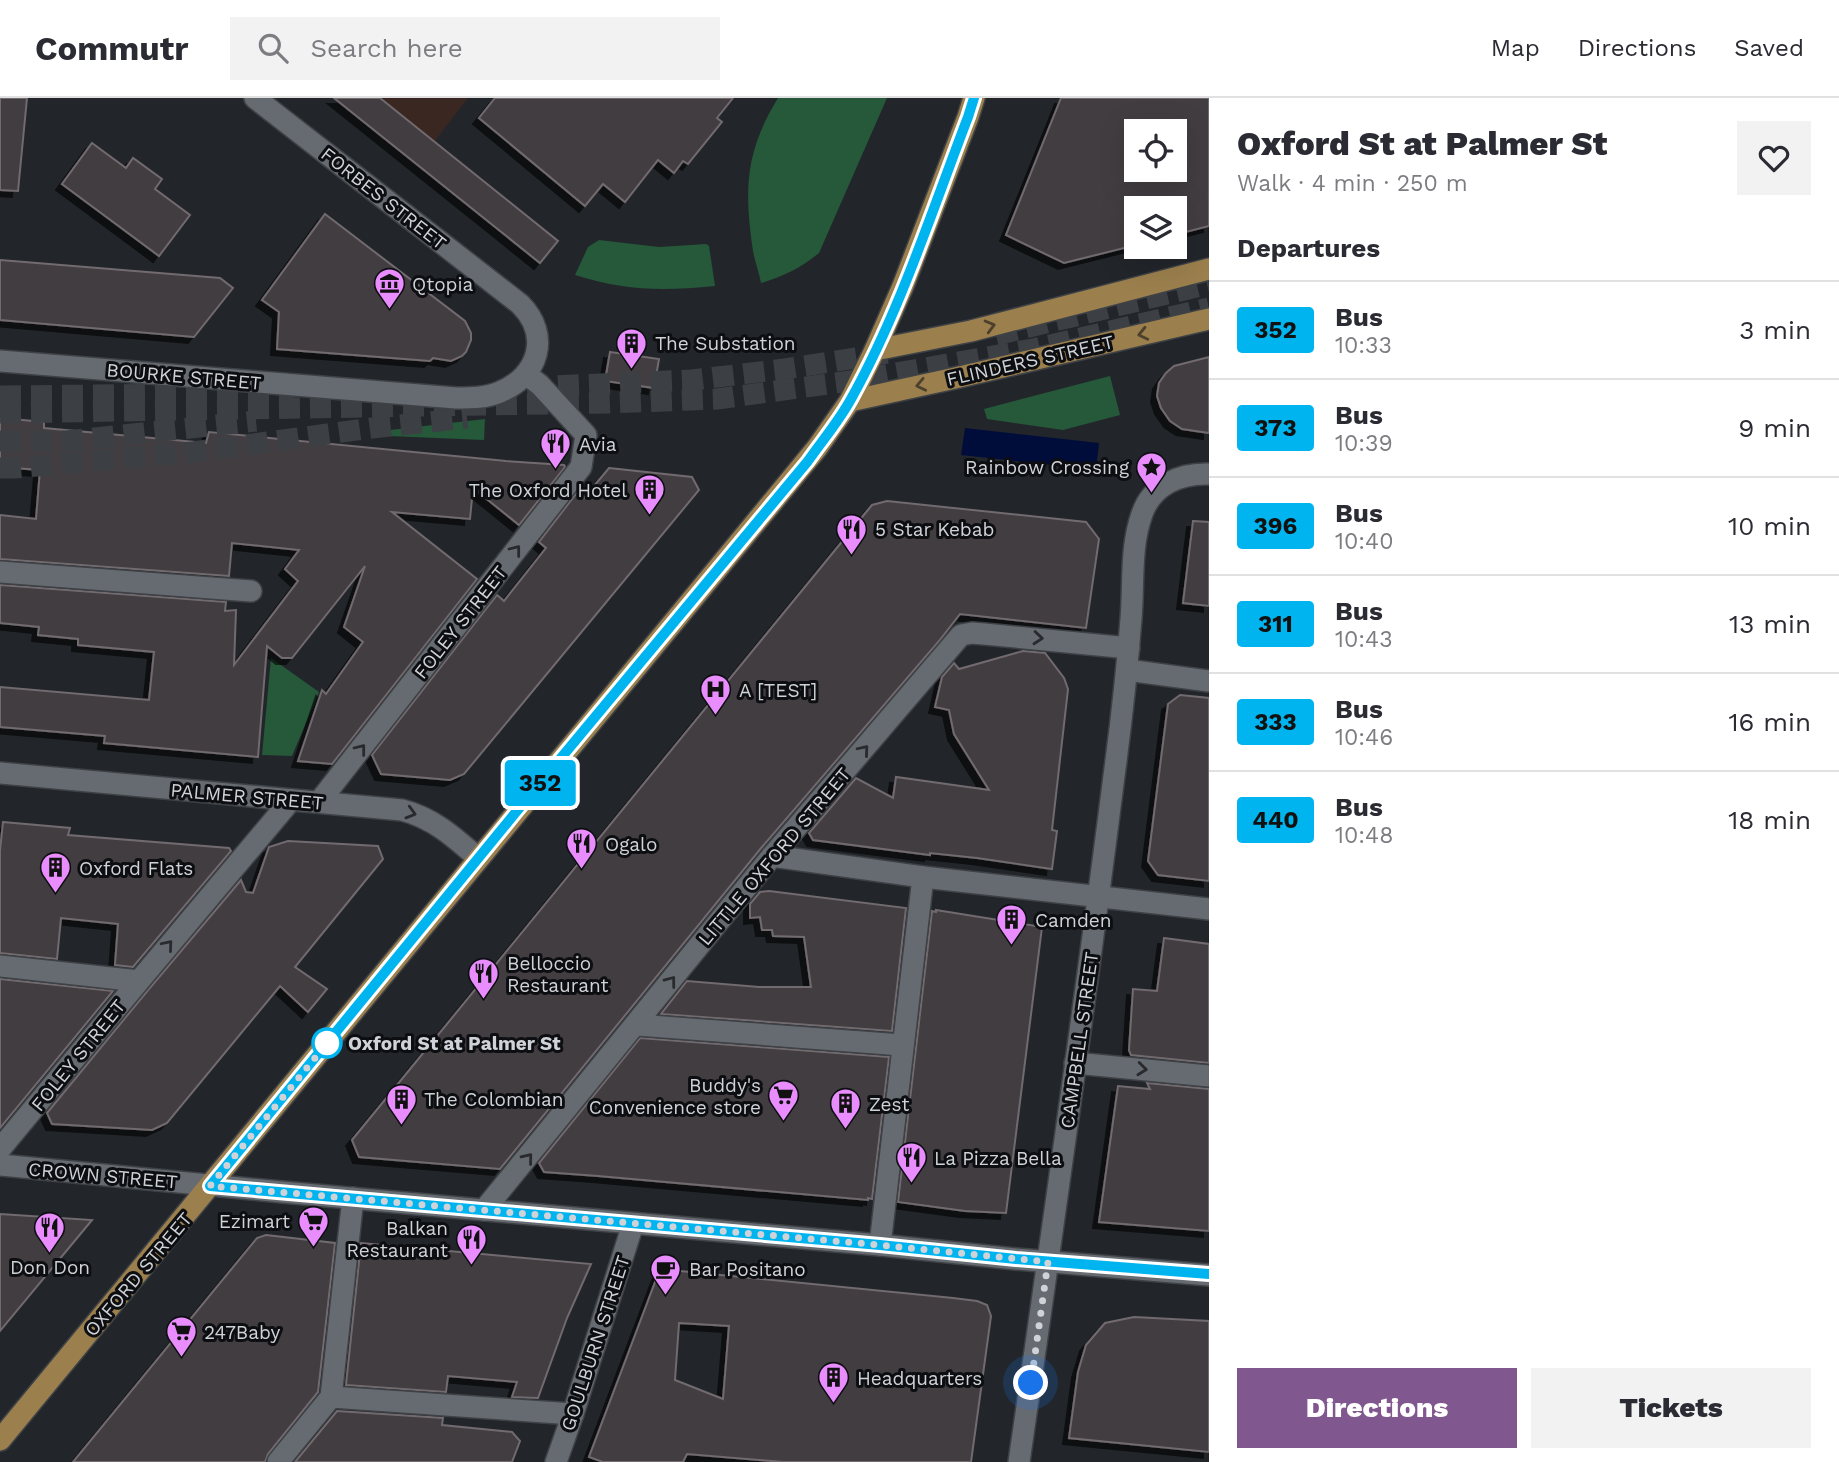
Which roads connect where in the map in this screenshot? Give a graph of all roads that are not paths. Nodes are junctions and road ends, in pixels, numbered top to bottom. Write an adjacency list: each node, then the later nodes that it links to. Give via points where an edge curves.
1 (255, 98): 8 (street, FORBES STREET, via 528,312 538,349)
2 (979, 98): 3 (main road, OXFORD STREET)
3 (971, 104): 6 (main road, OXFORD STREET)
4 (1209, 269): 6 (main road, one-way to 4, via 971,331)
5 (1209, 319): 9 (main road, FLINDERS STREET, one-way to 9)
6 (876, 349): 9 (main road, OXFORD STREET)
7 (0, 361): 8 (street, BOURKE STREET, via 456,398 500,392)
8 (526, 374): 18 (street, FOLEY STREET, one-way to 8, via 581,467 586,435)
9 (850, 401): 20 (main road, OXFORD STREET, via 808,461)
10 (1209, 474): 13 (street, CAMPBELL STREET, via 1178,477 1152,494 1143,511 1135,545)
11 (0, 572): 12 (street)
12 (251, 591)
13 (1129, 648): 14 (street, CAMPBELL STREET); 19 (street, LITTLE OXFORD STREET, one-way to 13, via 961,635)
14 (1127, 670): 15 (street); 22 (street, CAMPBELL STREET)
15 (1209, 681)
16 (0, 773): 17 (street, PALMER STREET)
17 (291, 800): 18 (street, PALMER STREET); 25 (street, FOLEY STREET, one-way to 17)
18 (319, 802): 20 (street, PALMER STREET, one-way to 20, via 418,814 447,830)
19 (772, 856): 21 (street); 26 (street, LITTLE OXFORD STREET, one-way to 19)
20 (478, 858): 32 (main road, OXFORD STREET)
21 (923, 877): 22 (street); 27 (street)
22 (1099, 895): 23 (street); 28 (street, CAMPBELL STREET)
23 (1209, 909)
24 (0, 966): 25 (street)
25 (139, 981): 30 (street, FOLEY STREET)
26 (637, 1025): 27 (street); 34 (street, LITTLE OXFORD STREET, one-way to 26)
27 (902, 1045): 36 (street)
28 (1075, 1063): 29 (street, one-way to 29); 37 (street, CAMPBELL STREET)
29 (1209, 1076)
30 (0, 1149)
31 (0, 1165): 32 (street, CROWN STREET)
32 (210, 1186): 33 (street, CROWN STREET); 41 (main road, OXFORD STREET)
33 (353, 1198): 34 (street, CROWN STREET); 39 (street)
34 (484, 1210): 35 (street, CROWN STREET)
35 (634, 1224): 36 (street, CROWN STREET); 40 (street, GOULBURN STREET)
36 (880, 1245): 37 (street, CROWN STREET)
37 (1048, 1262): 38 (street, CROWN STREET); 44 (street, CAMPBELL STREET)
38 (1209, 1275)
39 (331, 1397): 40 (street); 42 (street)
40 (573, 1414): 43 (street, GOULBURN STREET)
41 (0, 1440)
42 (278, 1462)
43 (555, 1462)
44 (1019, 1462)

